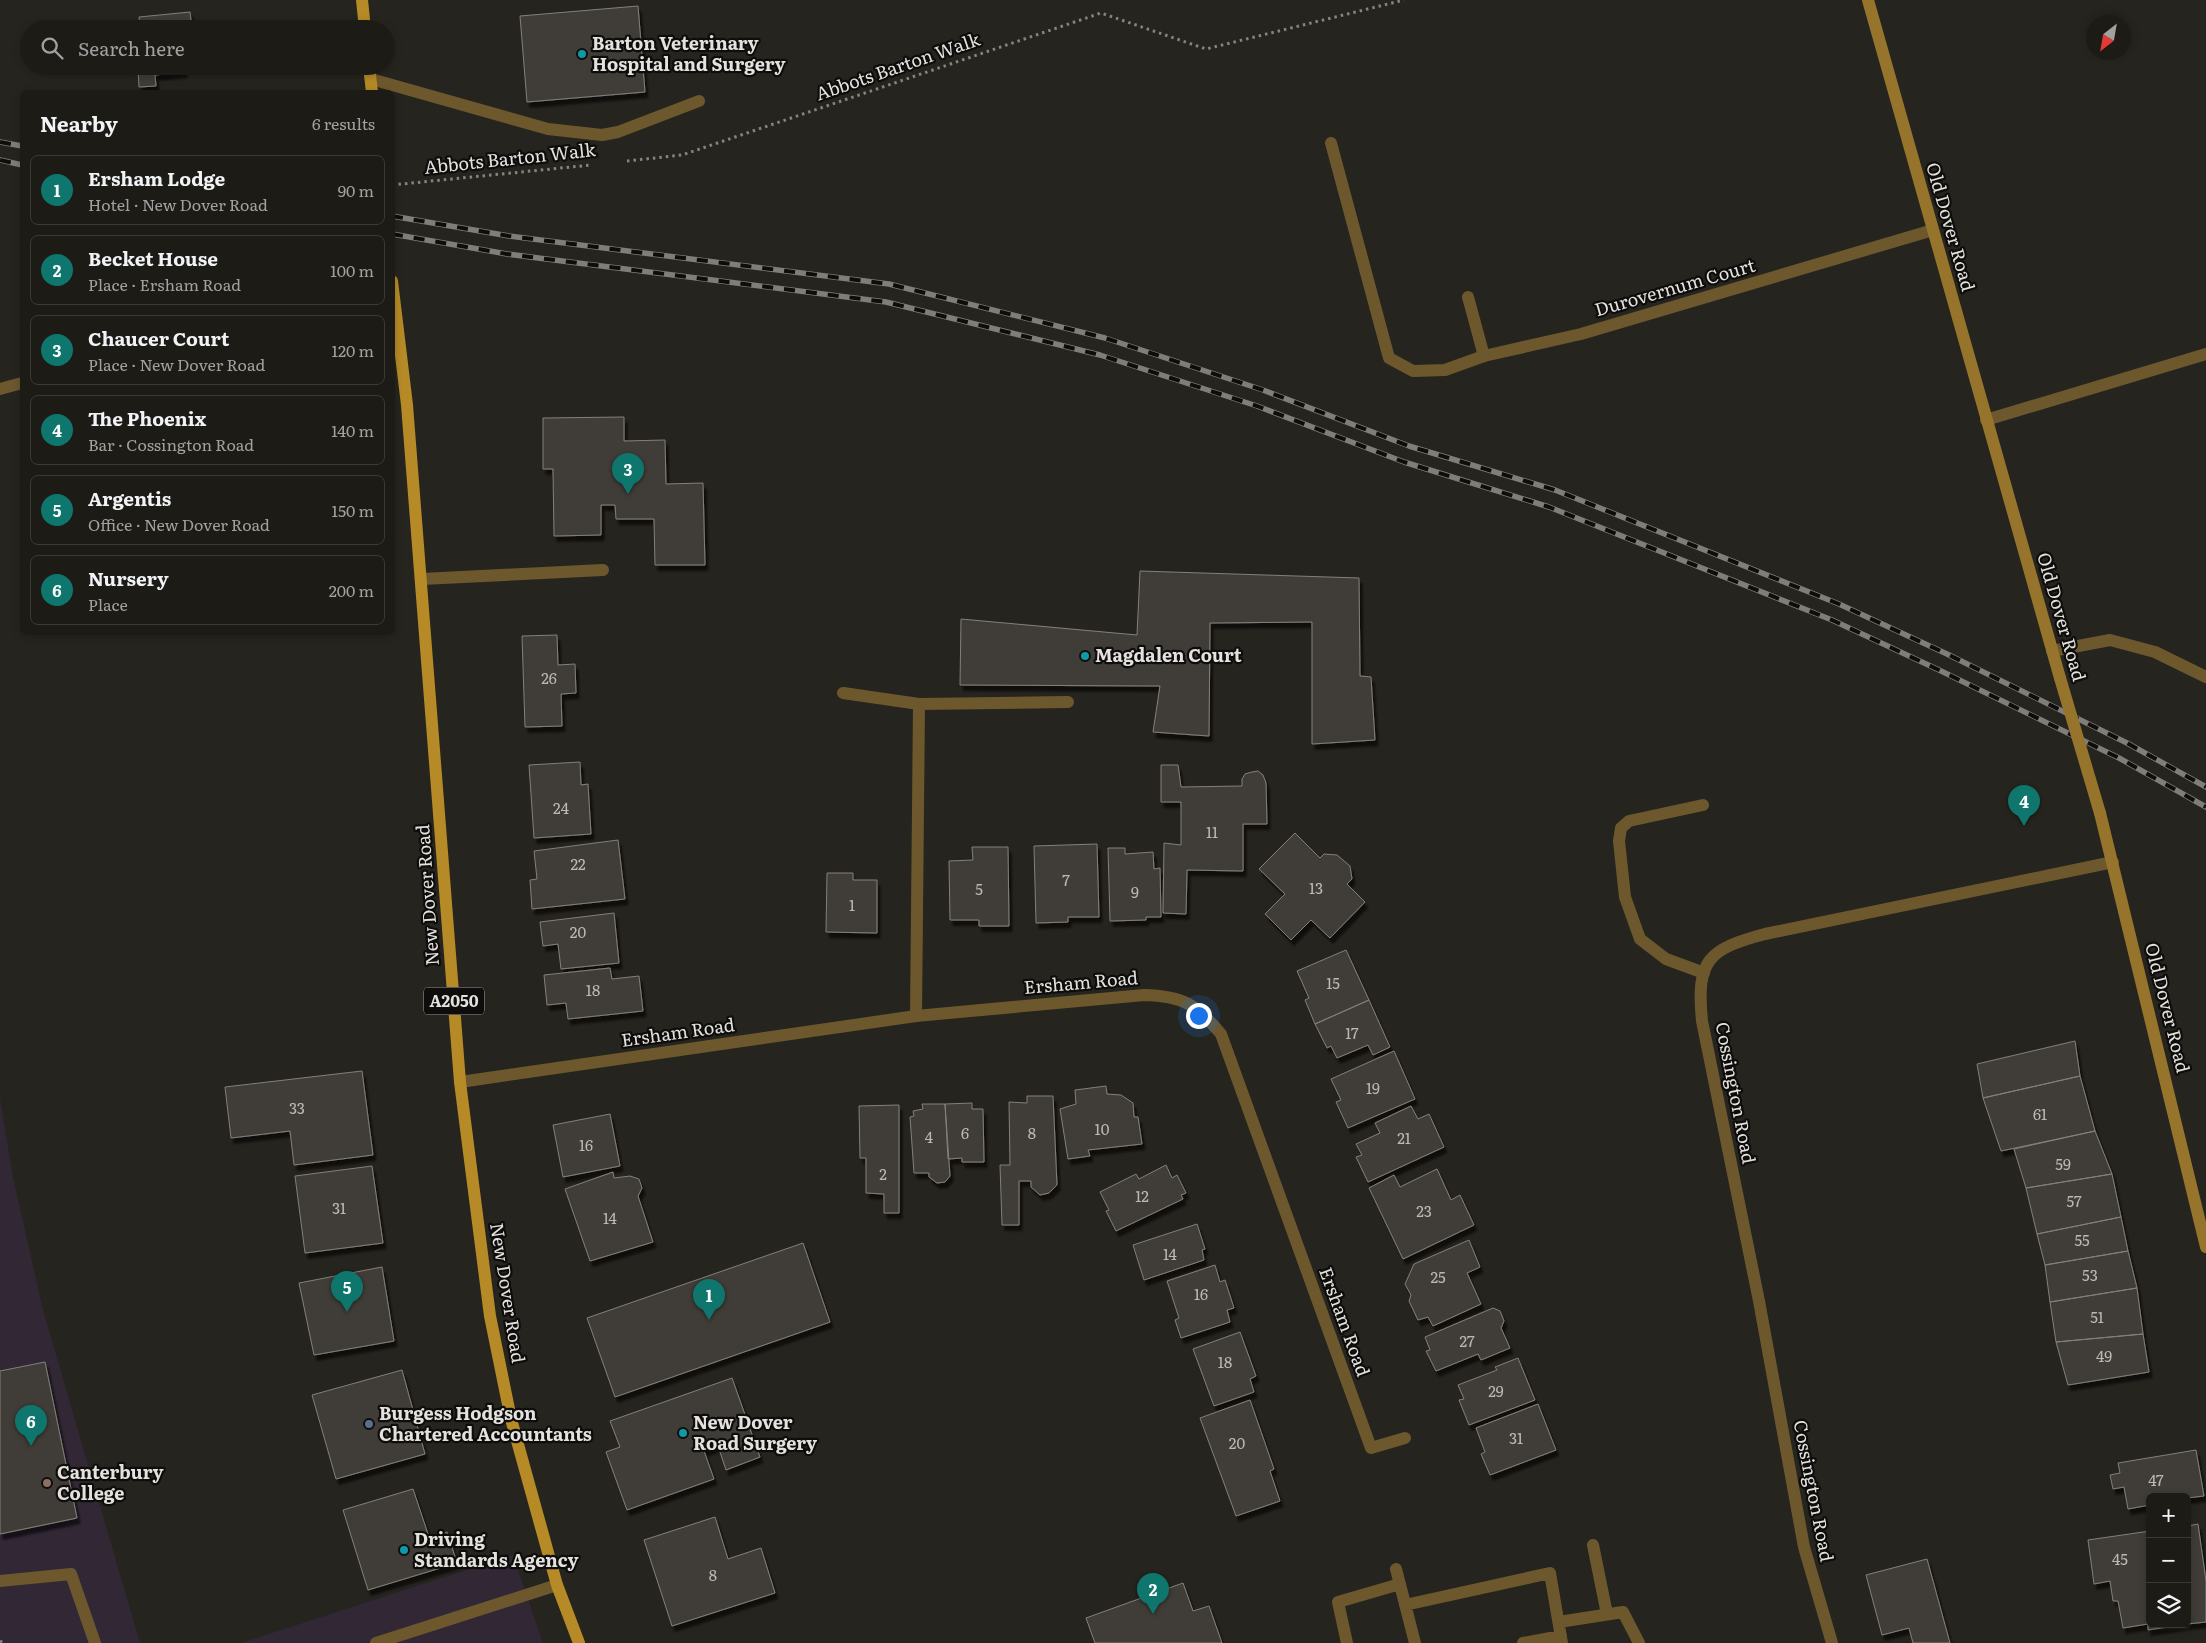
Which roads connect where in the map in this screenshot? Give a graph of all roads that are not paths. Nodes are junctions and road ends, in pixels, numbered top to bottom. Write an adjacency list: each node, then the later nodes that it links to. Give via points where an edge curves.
1 (362, 0): 3 (main road)
2 (1868, 0): 9 (street, Old Dover Road)
3 (364, 20)
4 (371, 86): 5 (street)
5 (387, 90)
6 (395, 92): 7 (street, via 548,129 602,135)
7 (699, 101)
8 (1330, 143): 14 (street, Durovernum Court, via 1389,358 1413,371 1446,370)
9 (1933, 230): 14 (street, Durovernum Court, via 1581,334); 17 (street, Old Dover Road)
10 (1468, 297): 14 (street)
11 (395, 330): 12 (main road, New Dover Road / A2050)
12 (396, 347): 19 (main road, New Dover Road / A2050, via 407,406)
13 (2206, 354): 17 (street)
14 (1484, 356)
15 (20, 384): 16 (street)
16 (0, 389)
17 (1986, 420): 20 (street, Old Dover Road)
18 (603, 570): 19 (street)
19 (422, 579): 29 (main road, New Dover Road / A2050)
20 (2052, 651): 21 (street, via 2110,640 2155,652); 26 (street, Old Dover Road, bridge)
21 (2206, 677)
22 (843, 693): 24 (street)
23 (1068, 702): 24 (street)
24 (918, 704): 28 (street)
25 (1703, 805): 27 (street, via 1629,821 1621,828 1619,841 1624,896 1640,939 1666,959)
26 (2114, 862): 27 (street, Cossington Road, via 1740,941 1717,951); 30 (street, Old Dover Road)
27 (1704, 973): 48 (street, Cossington Road, via 1702,1021 1759,1301 1804,1547)
28 (916, 1016): 29 (street, Ersham Road); 31 (street, Ersham Road, via 1144,995 1168,996 1190,1004 1205,1016 1220,1034 1371,1448)
29 (460, 1082): 36 (main road, New Dover Road / A2050, via 490,1316 511,1419)
30 (2206, 1247)
31 (1405, 1438)
32 (1593, 1545): 38 (street)
33 (1396, 1569): 35 (street)
34 (0, 1581): 41 (street, via 71,1574)
35 (1400, 1584): 37 (street); 44 (street, via 1338,1602)
36 (558, 1585): 42 (street); 43 (main road, New Dover Road / A2050)
37 (1405, 1605): 39 (street, via 1550,1573); 45 (street)
38 (1607, 1614): 39 (street); 47 (street, via 1623,1612)
39 (1559, 1622): 40 (street)
40 (1562, 1639): 46 (street)
41 (95, 1643)
42 (376, 1643)
43 (579, 1643)
44 (1346, 1643)
45 (1415, 1643)
46 (1523, 1643)
47 (1639, 1643)
48 (1832, 1643)

